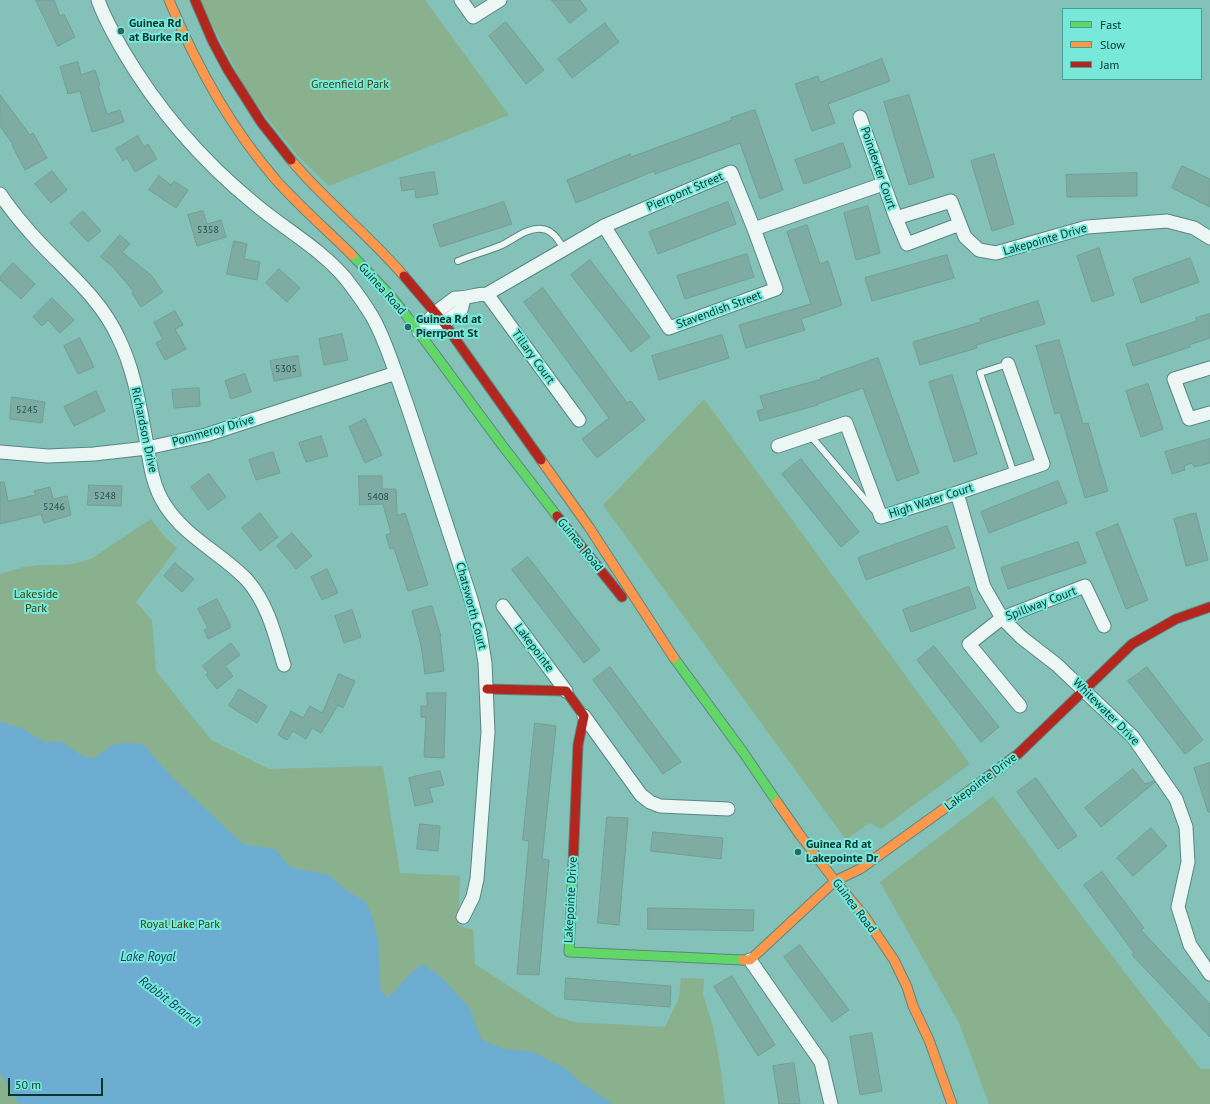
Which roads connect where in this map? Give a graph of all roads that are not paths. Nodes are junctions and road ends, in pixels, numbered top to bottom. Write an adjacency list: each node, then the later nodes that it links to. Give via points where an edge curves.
1 (98, 0): 24 (street, Guinea Road, via 131,64 165,114 193,147 225,178 313,248 344,278 373,319)
2 (169, 0): 21 (main road, Guinea Road, via 207,82 241,136 276,180 371,274)
3 (195, 0): 19 (main road, Guinea Road, via 228,70 261,122 316,188 389,258)
4 (461, 0): 5 (street, via 473,17)
5 (500, 0)
6 (860, 117): 7 (street, Poindexter Court)
7 (883, 184): 9 (street, Poindexter Court); 12 (street)
8 (0, 194): 29 (street, Richardson Drive, via 37,240 86,288 105,314 129,364)
9 (896, 218): 10 (street, Poindexter Court, via 951,201); 10 (street, Poindexter Court, via 907,244)
10 (960, 224): 15 (street, Poindexter Court, via 965,237 979,250)
11 (604, 226): 12 (street, Pierrpont Street, via 731,172); 12 (street, Stavendish Street, via 669,328 776,289); 14 (street, Pierrpont Street)
12 (754, 229)
13 (1210, 238): 15 (street, Lakepointe Drive, via 1194,228 1167,221 1087,227)
14 (564, 249): 16 (lane, via 557,237 551,233 542,228 533,229); 17 (street, Pierrpont Street)
15 (996, 253)
16 (458, 261)
17 (487, 294): 18 (street, Pierrpont Street, via 475,294); 26 (street, Tillary Court)
18 (464, 299): 19 (street, Pierrpont Street, via 455,298); 20 (street, via 461,310)
19 (435, 313): 20 (main road, Guinea Road); 21 (street, Pierrpont Street)
20 (444, 323): 21 (street); 38 (main road, Guinea Road, via 589,527)
21 (419, 332): 38 (main road, Guinea Road, via 518,467)
22 (1008, 364): 31 (lane, via 980,373); 31 (street, High Water Court, via 1043,464)
23 (1210, 368): 25 (street, via 1174,379 1189,419)
24 (396, 373): 29 (street, Pommeroy Drive, via 206,435); 40 (street, Chatsworth Court, via 472,600 480,632)
25 (1210, 413)
26 (578, 420)
27 (810, 435): 28 (street, High Water Court); 33 (lane); 33 (street, High Water Court, via 846,423)
28 (778, 446)
29 (147, 448): 30 (street, Pommeroy Drive, via 48,456); 39 (street, Richardson Drive, via 157,491 164,504 184,528 239,573 255,591 265,606)
30 (0, 452)
31 (1014, 474): 32 (street, High Water Court)
32 (957, 493): 33 (street, High Water Court); 36 (street, Whitewater Drive, via 984,587)
33 (881, 517)
34 (503, 606): 42 (street, Lakepointe)
35 (1210, 607): 41 (main road, Lakepointe Drive, via 1176,619 1132,644)
36 (1002, 618): 37 (street, Spillway Court, via 1085,586); 41 (street, Whitewater Drive); 43 (street, Spillway Court, via 970,644)
37 (1104, 626)
38 (666, 649): 46 (main road, Guinea Road)
39 (284, 665)
40 (487, 689): 42 (main road); 47 (street, Chatsworth Court, via 488,732 477,879 473,897)
41 (1084, 689): 46 (main road, Lakepointe Drive, via 1012,759 961,798 860,868); 49 (street, Whitewater Drive, via 1133,737 1176,799 1186,827 1188,862 1178,907 1190,945)
42 (566, 691): 44 (main road)
43 (1020, 706)
44 (584, 716): 45 (street, via 640,795 650,802 660,806); 48 (main road, Lakepointe Drive, via 578,745 569,952)
45 (728, 809)
46 (836, 881): 48 (main road, Lakepointe Drive); 51 (main road, Guinea Road, via 865,917 894,960 929,1040)
47 (463, 917)
48 (750, 960): 50 (street, via 821,1062)
49 (1210, 974)
50 (831, 1104)
51 (952, 1104)

